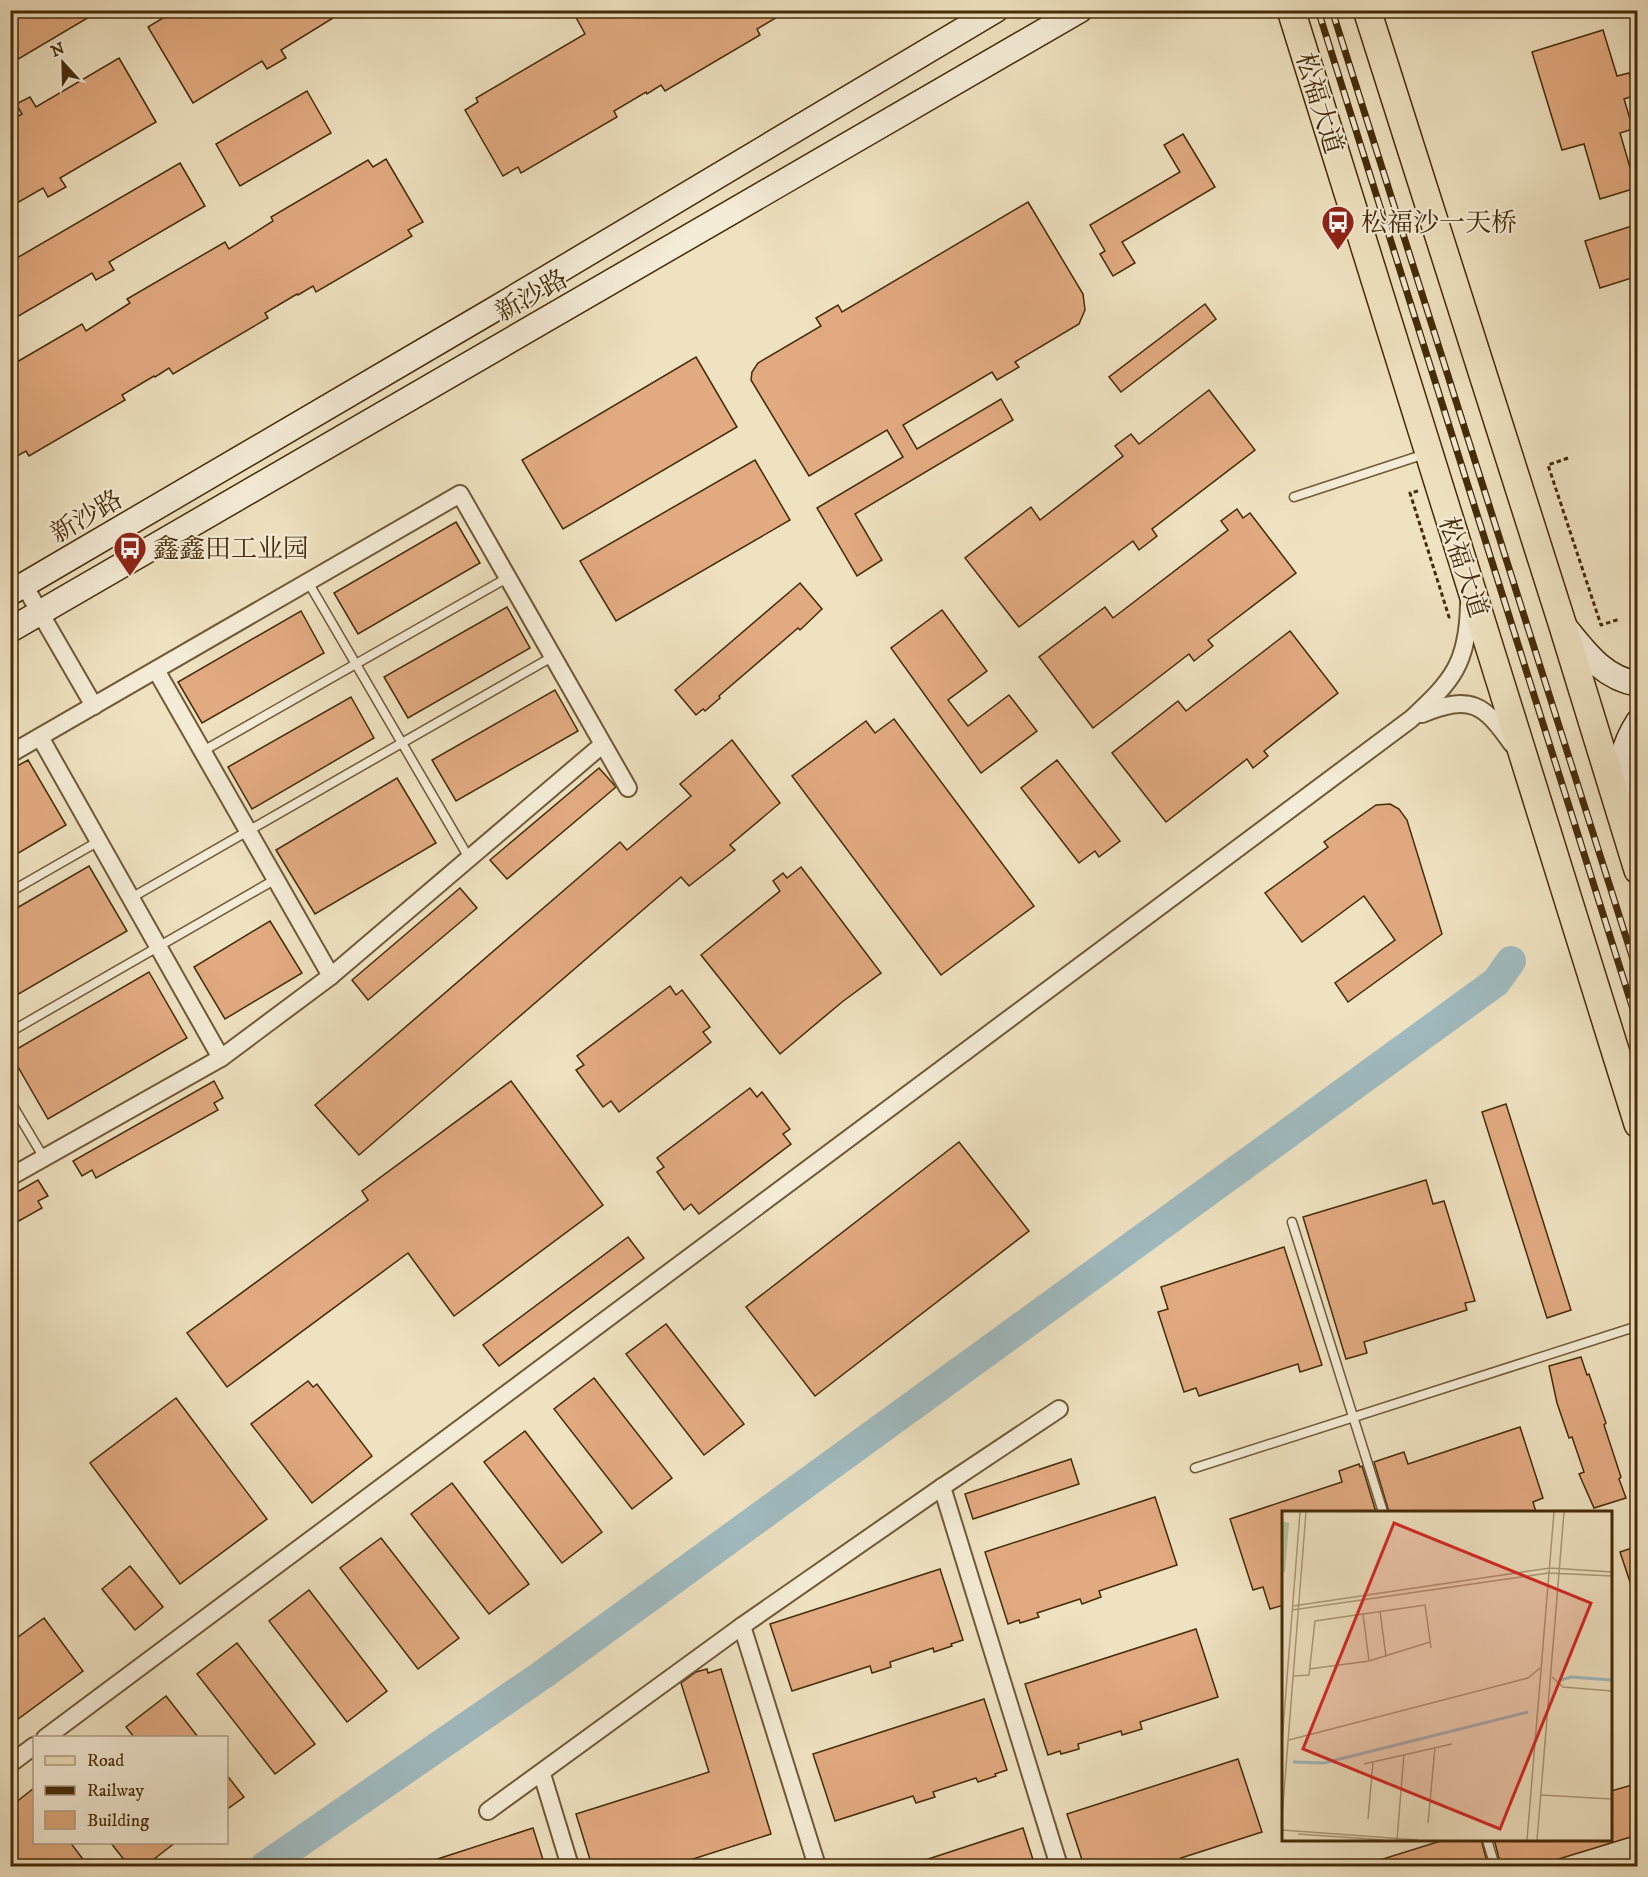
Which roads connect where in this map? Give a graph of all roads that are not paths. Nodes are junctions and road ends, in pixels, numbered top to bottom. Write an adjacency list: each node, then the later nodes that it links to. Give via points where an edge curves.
1 (996, 10): 10 (main road, 新沙路)
2 (1080, 10): 11 (main road, 新沙路)
3 (1367, 11): 12 (main road)
4 (1292, 15): 5 (main road, 松福大道)
5 (1429, 453): 6 (lane); 9 (main road, 松福大道)
6 (1294, 496)
7 (507, 578): 8 (street, via 460,494); 14 (street); 15 (lane)
8 (308, 582): 15 (lane); 16 (street)
9 (1469, 583): 19 (street, via 1465,649 1457,669 1442,690); 26 (main road, 松福大道)
10 (17, 589): 11 (street)
11 (40, 613): 13 (main road, 新沙路); 18 (street)
12 (1562, 623): 17 (main road, via 1595,664 1612,676); 28 (main road)
13 (10, 630)
14 (552, 657): 22 (lane); 23 (street)
15 (356, 664): 22 (lane); 24 (lane)
16 (156, 670): 18 (street); 24 (street)
17 (1638, 684)
18 (94, 706): 21 (street)
19 (1411, 719): 26 (street, via 1444,705 1477,706 1499,726); 52 (street)
20 (1638, 722): 28 (main road, via 1626,740)
21 (40, 737): 25 (street); 30 (street)
22 (402, 743): 29 (lane); 31 (lane)
23 (602, 745): 27 (street); 31 (street)
24 (203, 751): 29 (street)
25 (10, 754)
26 (1526, 765): 41 (main road, 松福大道)
27 (628, 788)
28 (1618, 808): 32 (main road)
29 (249, 831): 33 (street); 35 (lane)
30 (99, 841): 34 (lane); 35 (street)
31 (469, 858): 37 (street)
32 (1638, 870)
33 (276, 879): 36 (lane); 37 (street)
34 (10, 892)
35 (131, 898): 36 (street)
36 (159, 947): 38 (lane); 39 (street)
37 (332, 975): 39 (street)
38 (10, 1032)
39 (222, 1058): 42 (street)
40 (10, 1101): 42 (lane)
41 (1638, 1124)
42 (44, 1158): 43 (street)
43 (10, 1177)
44 (1292, 1222): 47 (lane)
45 (1638, 1326): 47 (lane)
46 (1059, 1409): 49 (street)
47 (1353, 1418): 48 (lane); 50 (lane)
48 (1195, 1468)
49 (942, 1487): 51 (street); 60 (street)
50 (1383, 1511)
51 (742, 1626): 55 (street); 59 (street)
52 (46, 1736)
53 (33, 1747): 54 (street)
54 (10, 1764)
55 (542, 1774): 56 (street); 58 (street)
56 (488, 1811)
57 (1488, 1841): 61 (lane)
58 (570, 1866)
59 (817, 1866)
60 (1059, 1866)
61 (1495, 1866)

